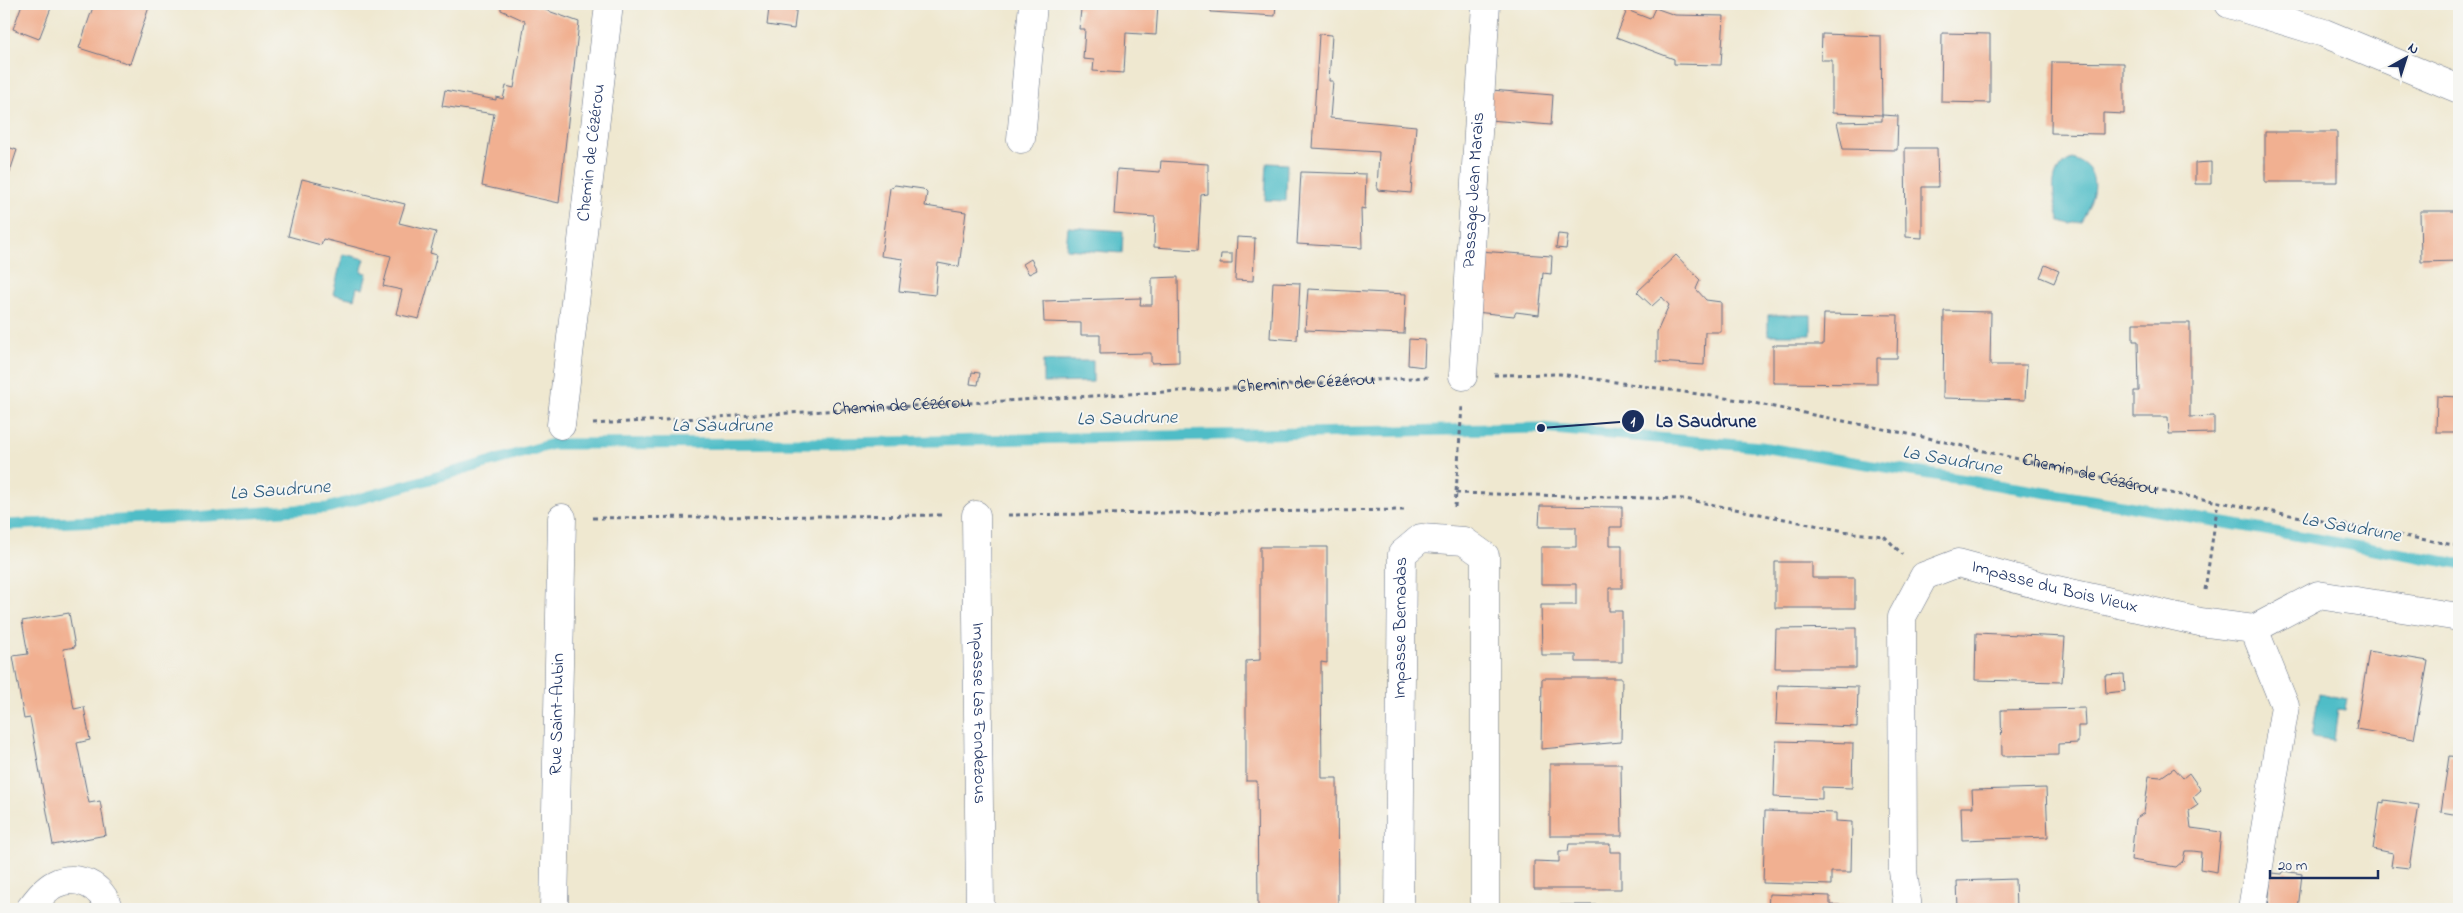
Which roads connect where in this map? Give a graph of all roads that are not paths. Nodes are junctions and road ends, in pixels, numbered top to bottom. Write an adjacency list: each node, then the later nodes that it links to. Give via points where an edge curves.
1 (609, 4): 8 (street, Chemin de Cézérou)
2 (1033, 4): 6 (street)
3 (1486, 4): 7 (street, Passage Jean Marais)
4 (2229, 4): 5 (street, via 2324,33)
5 (2459, 88)
6 (1021, 139)
7 (1463, 376)
8 (561, 425)
9 (976, 515): 16 (street, Impasse Las Fondezous)
10 (562, 518): 15 (street, Rue Saint-Aubin)
11 (2459, 617): 12 (street, via 2318,595)
12 (2254, 629): 19 (street, Impasse du Bois Vieux, via 2200,622 2057,590 1958,563 1924,576 1902,617 1903,871); 20 (street, via 2285,706)
13 (30, 909): 14 (street, via 55,884 69,880 85,882 99,891)
14 (108, 909)
15 (554, 909)
16 (980, 909)
17 (1399, 909): 18 (street, Impasse Bernadas, via 1402,554 1421,538 1464,541 1485,556)
18 (1485, 909)
19 (1908, 909)
20 (2252, 909)

